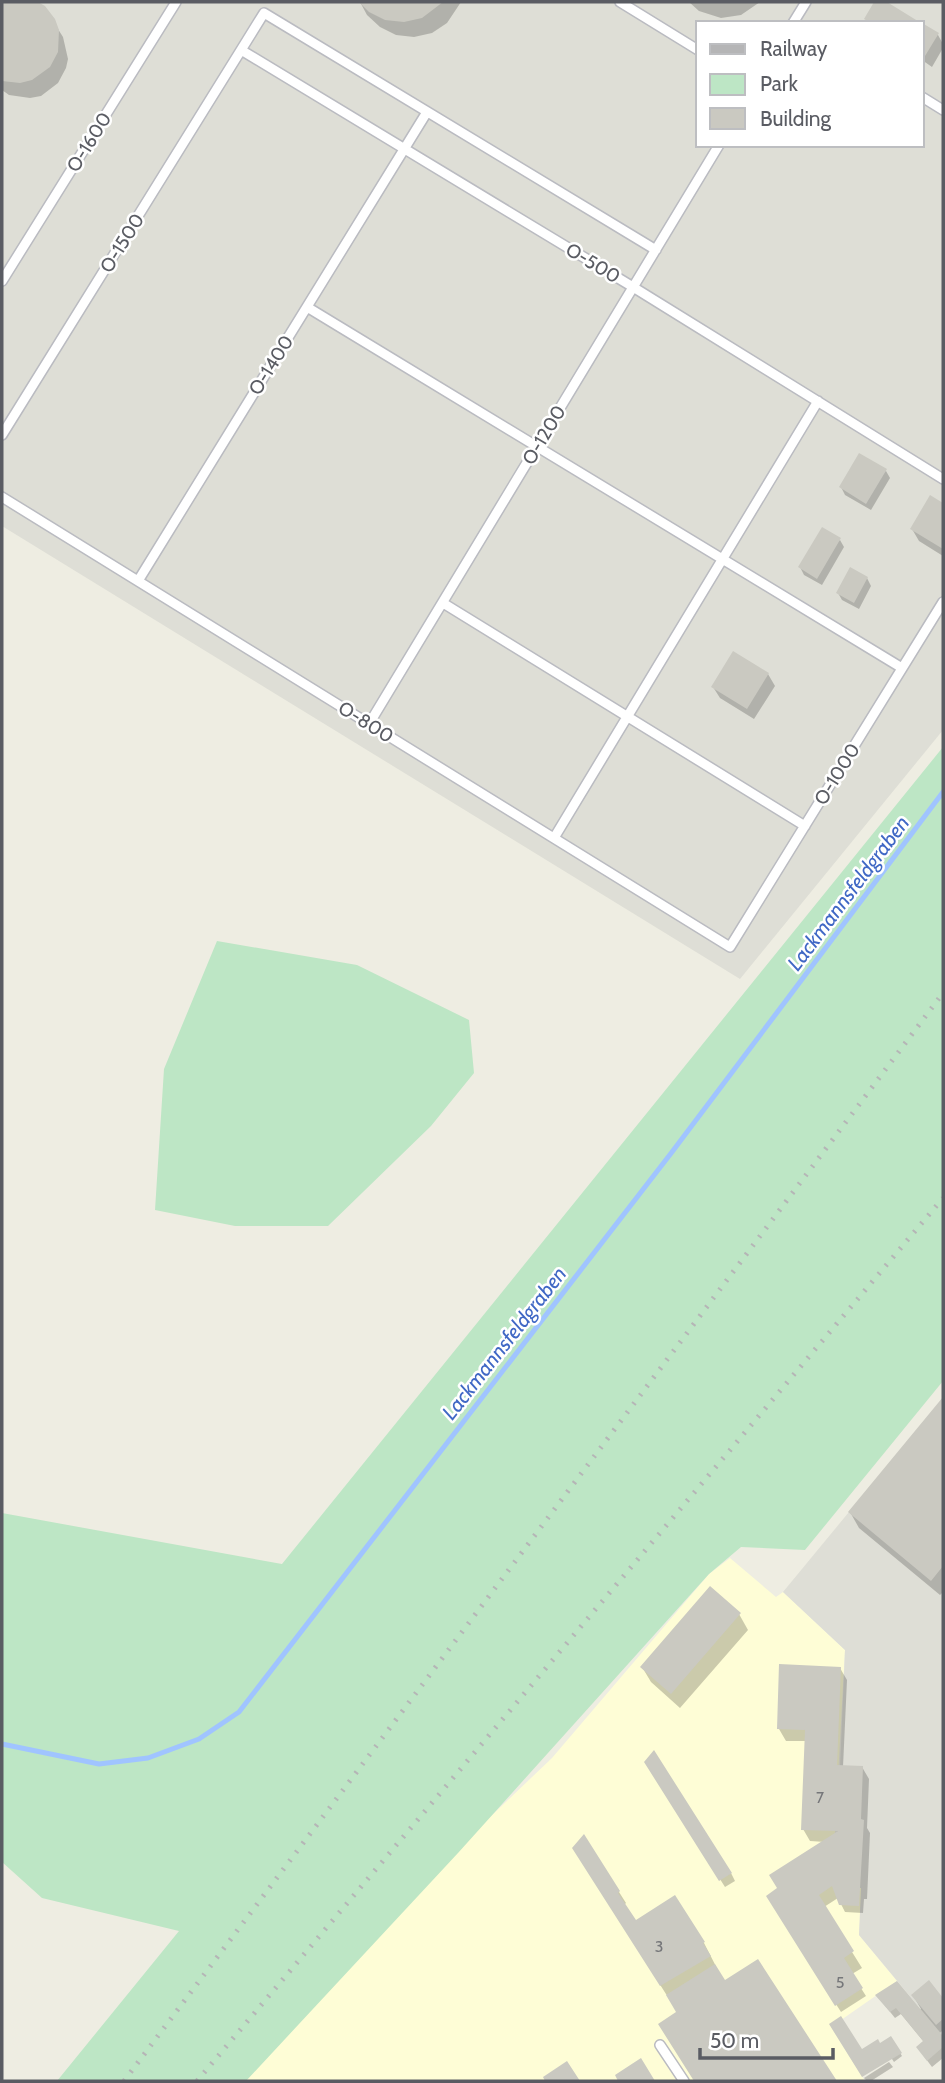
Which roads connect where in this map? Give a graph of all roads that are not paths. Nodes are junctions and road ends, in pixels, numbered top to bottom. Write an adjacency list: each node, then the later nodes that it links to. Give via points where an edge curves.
1 (176, 2): 13 (lane, O-1600)
2 (620, 2): 5 (lane)
3 (806, 2): 4 (lane)
4 (797, 21)
5 (696, 49)
6 (241, 50): 9 (lane, O-1500, via 264,13); 11 (lane, O-500); 17 (lane, O-1500)
7 (924, 98): 8 (lane)
8 (943, 110)
9 (427, 112): 11 (lane, O-1400); 12 (lane)
10 (718, 147): 12 (lane, O-1200)
11 (405, 149): 14 (lane, O-500); 15 (lane, O-1400)
12 (656, 250): 14 (lane, O-1200)
13 (2, 281)
14 (633, 287): 16 (lane, O-500); 18 (lane, O-1200)
15 (307, 307): 18 (lane); 22 (lane, O-1400)
16 (818, 401): 19 (lane, O-500); 21 (lane)
17 (2, 435)
18 (536, 447): 21 (lane); 24 (lane, O-1200)
19 (943, 478)
20 (2, 497): 22 (lane, O-800)
21 (722, 559): 25 (lane); 26 (lane)
22 (138, 581): 27 (lane, O-800)
23 (943, 602): 25 (lane, O-1000)
24 (443, 603): 26 (lane); 27 (lane, O-1200)
25 (902, 668): 28 (lane, O-1000)
26 (627, 716): 28 (lane); 29 (lane)
27 (369, 724): 29 (lane, O-800)
28 (805, 826): 30 (lane, O-1000)
29 (554, 838): 30 (lane, O-800)
30 (730, 947)
31 (660, 2045): 32 (lane)
32 (684, 2081)

